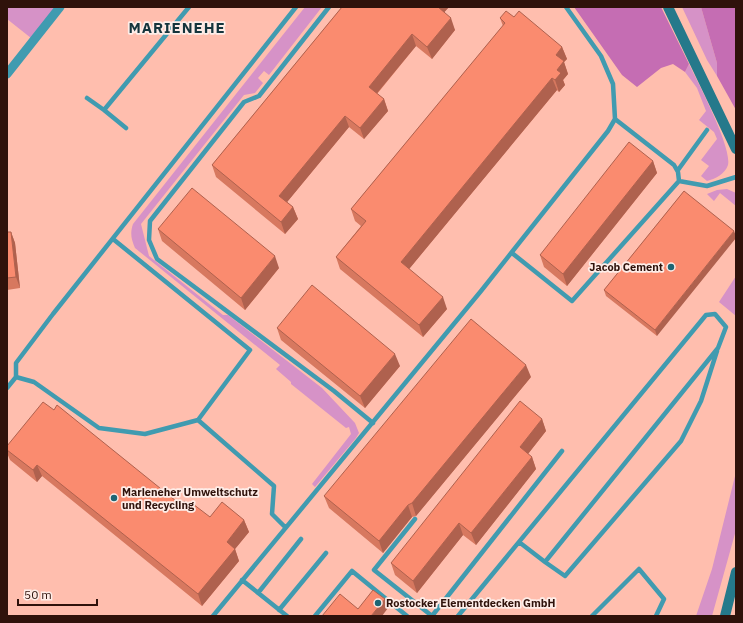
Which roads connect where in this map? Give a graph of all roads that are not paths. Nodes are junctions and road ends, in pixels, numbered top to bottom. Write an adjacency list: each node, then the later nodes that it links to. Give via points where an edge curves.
1 (60, 7): 7 (street)
2 (188, 7): 9 (lane)
3 (296, 7): 17 (lane)
4 (329, 7): 23 (lane, via 259,96 244,102 150,221 149,240 157,259 334,391)
5 (566, 7): 10 (lane, via 601,56 613,84)
6 (668, 7): 13 (street)
7 (7, 74)
8 (87, 98): 9 (lane)
9 (104, 110): 11 (lane)
10 (615, 119): 14 (lane); 18 (lane)
11 (126, 128)
12 (707, 130): 14 (lane)
13 (736, 149)
14 (678, 170): 16 (lane)
15 (736, 177): 16 (lane, via 707,186)
16 (679, 182): 18 (lane, via 572,301)
17 (113, 239): 20 (lane, via 16,363); 22 (lane, via 250,350)
18 (512, 253): 23 (lane)
19 (718, 348): 28 (lane, via 726,327 715,314 706,315); 30 (lane); 30 (lane, via 701,401 681,441 565,576)
20 (16, 377): 21 (lane); 22 (lane, via 34,382 99,428 145,434)
21 (7, 388)
22 (198, 420): 26 (lane, via 274,486 272,514)
23 (372, 423): 26 (lane)
24 (562, 451): 25 (lane, via 432,616 374,570)
25 (415, 518)
26 (285, 527): 32 (lane)
27 (301, 539): 33 (lane)
28 (519, 542): 30 (lane); 39 (lane)
29 (326, 553): 34 (lane)
30 (544, 562)
31 (736, 572): 42 (street)
32 (242, 580): 33 (lane); 35 (lane)
33 (258, 593): 34 (lane)
34 (279, 610): 36 (lane)
35 (213, 616)
36 (287, 616)
37 (315, 616): 38 (lane, via 352,571)
38 (407, 616)
39 (458, 616)
40 (592, 616): 41 (lane, via 640,569 664,599)
41 (656, 616)
42 (725, 616)

